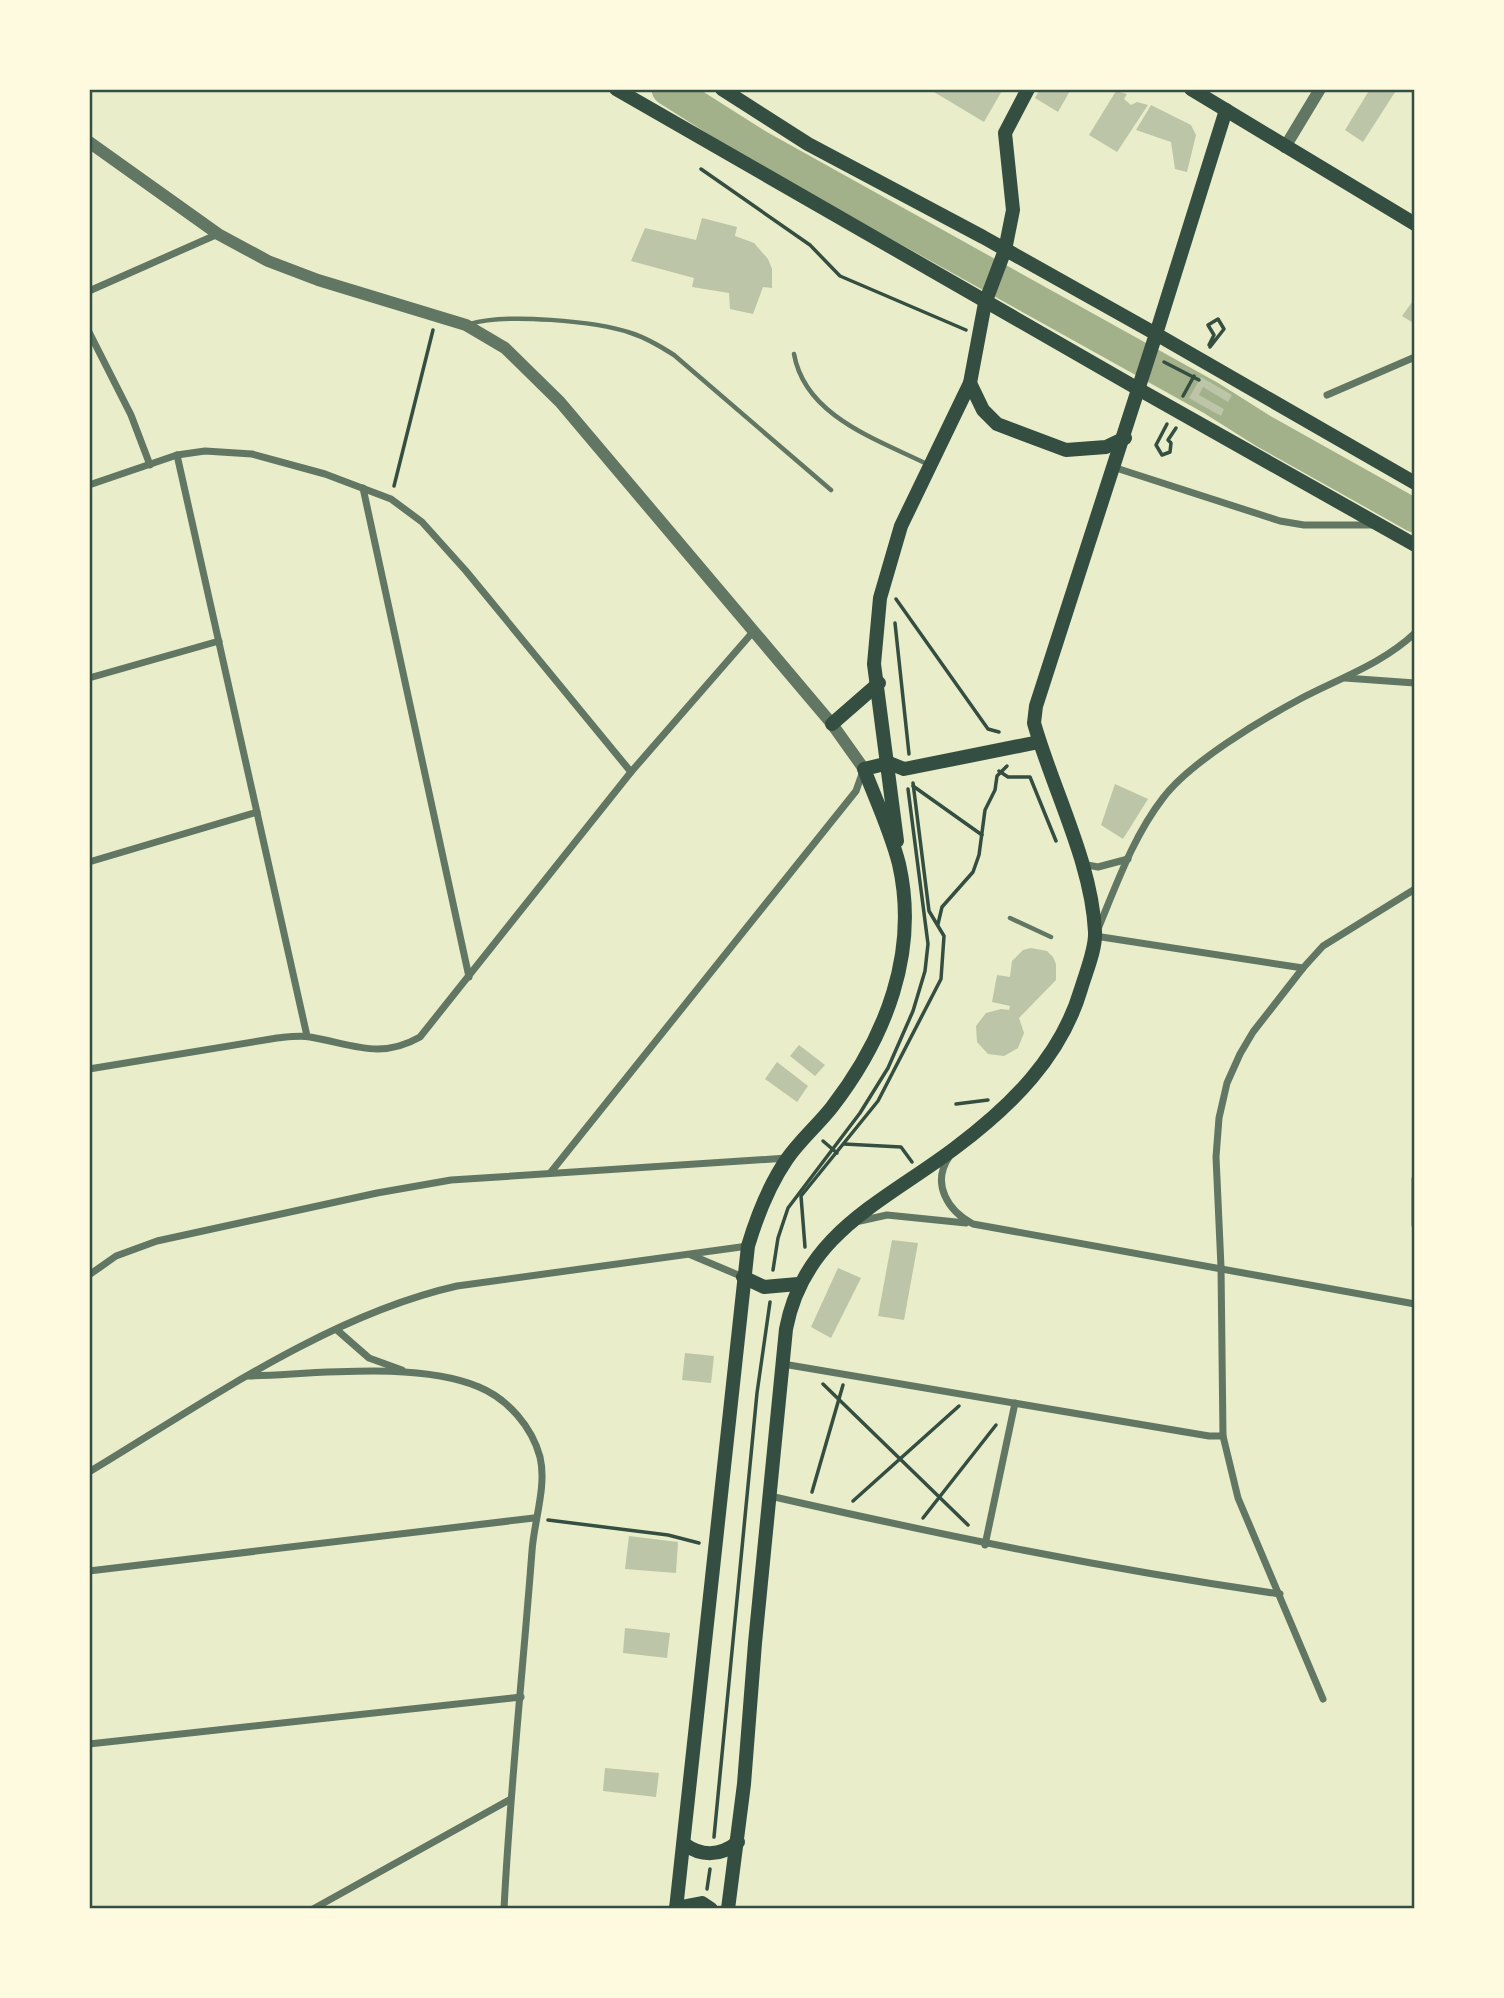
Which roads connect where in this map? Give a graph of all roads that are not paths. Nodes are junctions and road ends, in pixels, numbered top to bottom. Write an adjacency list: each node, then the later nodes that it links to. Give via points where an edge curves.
1 (616, 89): 13 (main road)
2 (722, 89): 11 (main road, via 808,144)
3 (1028, 89): 11 (main road, via 1005,133 1013,210)
4 (1191, 89): 6 (main road)
5 (1320, 89): 8 (street)
6 (1226, 110): 8 (main road); 16 (main road)
7 (89, 142): 10 (street)
8 (1285, 147): 9 (main road)
9 (1415, 224)
10 (218, 234): 12 (street); 14 (street, via 268,261 318,280)
11 (1005, 250): 13 (main road); 16 (main road)
12 (89, 290)
13 (985, 303): 19 (main road); 20 (main road)
14 (466, 325): 30 (lane, via 496,317 526,318 611,327 654,342); 33 (street, via 505,348 560,402)
15 (89, 332): 24 (street, via 131,415)
16 (1156, 334): 20 (main road); 27 (main road)
17 (794, 354): 25 (lane, via 802,383 818,404)
18 (1415, 357): 21 (street)
19 (970, 383): 22 (main road, via 983,411 997,424 1054,445 1081,450); 25 (main road)
20 (1140, 390): 22 (main road); 31 (main road)
21 (1327, 395)
22 (1125, 438): 26 (main road)
23 (177, 455): 24 (street); 29 (street, via 251,454); 35 (street)
24 (150, 465): 28 (street)
25 (931, 466): 38 (main road, via 901,526 884,580 874,664)
26 (1116, 467): 31 (street, via 1280,521); 41 (main road, via 1036,706)
27 (1415, 483)
28 (89, 485)
29 (363, 488): 44 (street, via 391,499 422,522); 55 (street)
30 (831, 490)
31 (1380, 525): 32 (main road)
32 (1415, 545)
33 (752, 633): 40 (street); 44 (street)
34 (1415, 633): 37 (street, via 1379,661)
35 (219, 641): 36 (street); 45 (street)
36 (89, 678)
37 (1345, 678): 39 (street); 46 (street, via 1267,717 1186,775 1165,795)
38 (879, 683): 40 (main road); 42 (main road)
39 (1415, 683)
40 (832, 724): 43 (street)
41 (1039, 742): 42 (main road, via 904,769); 48 (main road)
42 (889, 763): 43 (main road); 49 (main road)
43 (864, 769): 49 (main road); 60 (street, via 856,790)
44 (631, 772): 55 (street)
45 (257, 812): 47 (street); 56 (street)
46 (1128, 859): 48 (street, via 1098,867); 52 (street)
47 (89, 862)
48 (1081, 864): 52 (main road)
49 (899, 866): 59 (main road, via 906,934 892,998 850,1082)
50 (1415, 889): 54 (street, via 1323,946)
51 (1010, 918): 53 (lane)
52 (1096, 936): 54 (street); 58 (main road, via 1075,1009 1045,1064)
53 (1051, 937)
54 (1303, 968): 67 (street, via 1253,1032 1227,1083 1216,1157)
55 (470, 977): 56 (street, via 420,1037 405,1046 384,1051)
56 (307, 1036): 57 (street)
57 (89, 1069)
58 (953, 1150): 62 (street, via 945,1163 943,1192 949,1206); 64 (main road, via 876,1200)
59 (788, 1158): 60 (street); 65 (main road, via 756,1219)
60 (551, 1172): 68 (street, via 451,1180 195,1231 116,1256)
61 (1415, 1179): 63 (street)
62 (973, 1224): 64 (street, via 887,1215); 67 (street)
63 (1415, 1225)
64 (846, 1226): 70 (main road)
65 (748, 1246): 66 (street); 69 (main road)
66 (691, 1255): 69 (street); 72 (street, via 457,1286 414,1296)
67 (1222, 1267): 71 (street); 77 (street)
68 (89, 1275)
69 (743, 1277): 70 (main road, via 764,1287); 89 (main road)
70 (798, 1284): 73 (main road)
71 (1415, 1304)
72 (337, 1330): 74 (street, via 369,1358); 75 (street)
73 (783, 1364): 76 (street); 79 (main road)
74 (406, 1372): 75 (street); 80 (street, via 479,1387 500,1398 519,1417 540,1458 542,1482)
75 (248, 1376): 78 (street)
76 (1015, 1403): 77 (street); 81 (street)
77 (1223, 1436): 83 (street, via 1238,1498)
78 (89, 1472)
79 (770, 1496): 81 (street); 88 (main road)
80 (534, 1518): 82 (street); 84 (street)
81 (985, 1545): 83 (street)
82 (89, 1571)
83 (1280, 1594): 85 (street)
84 (521, 1697): 86 (street); 87 (street)
85 (1323, 1699)
86 (89, 1744)
87 (509, 1800): 91 (street); 92 (street)
88 (738, 1842): 89 (main road, via 712,1853 693,1851); 94 (main road)
89 (684, 1844): 93 (main road)
90 (708, 1906): 93 (main road, via 694,1903)
91 (313, 1909)
92 (504, 1909)
93 (676, 1909)
94 (729, 1909)

